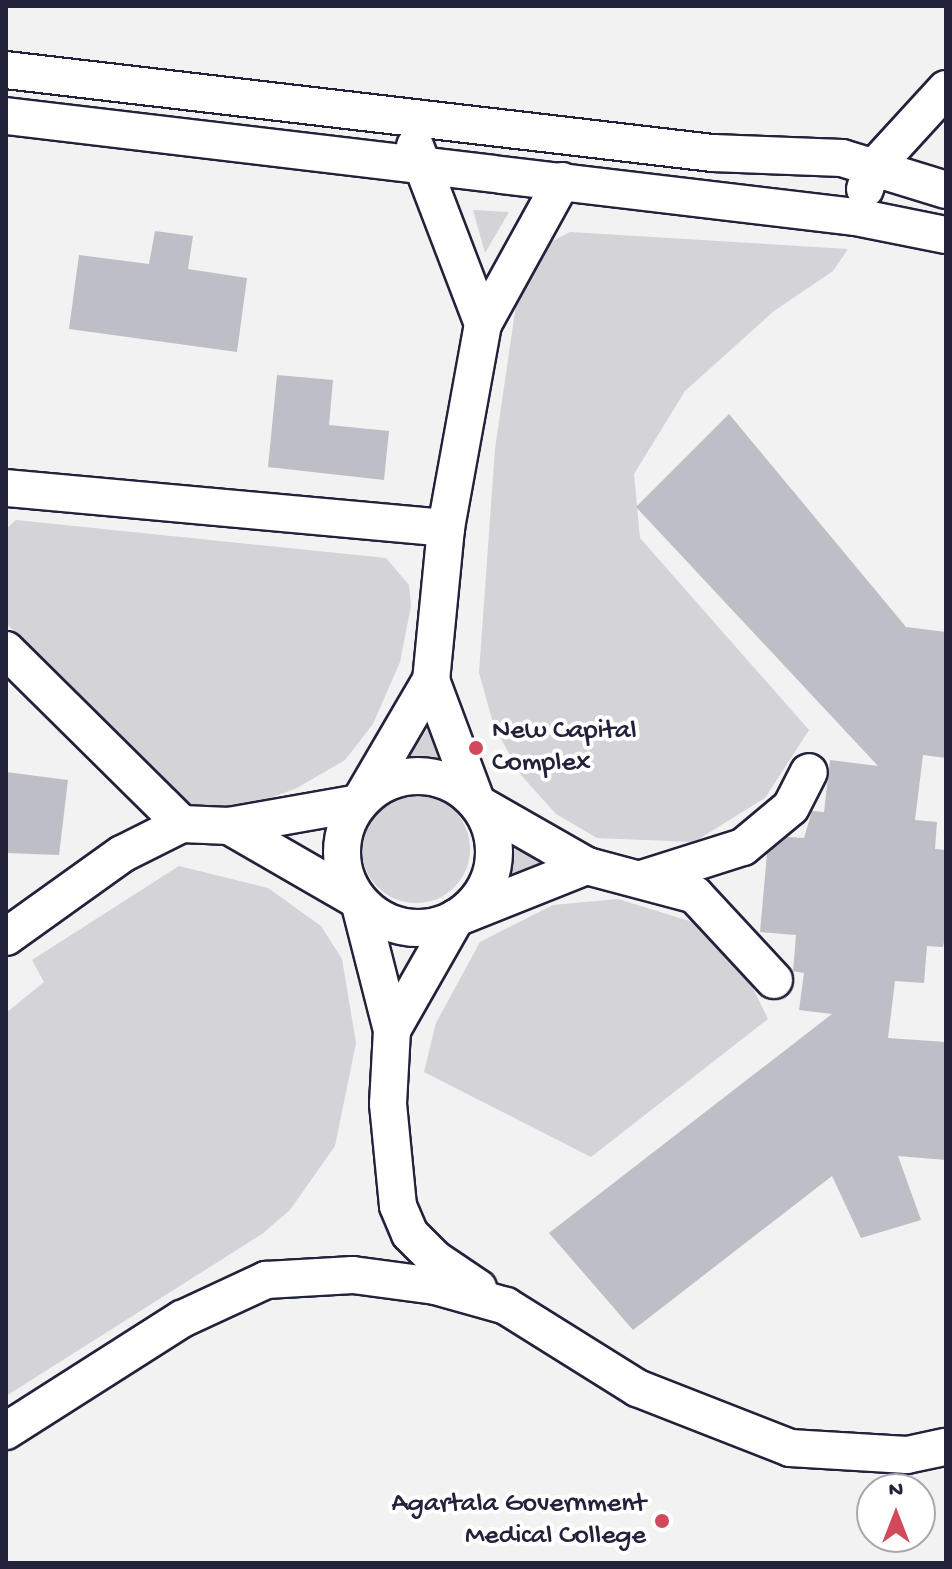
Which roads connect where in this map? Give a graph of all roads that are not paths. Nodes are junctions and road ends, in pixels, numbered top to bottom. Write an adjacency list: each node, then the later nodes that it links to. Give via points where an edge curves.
1 (6, 70): 4 (lane)
2 (946, 89): 6 (lane)
3 (6, 116): 5 (lane)
4 (409, 117): 5 (lane); 6 (lane, via 713,153 842,158)
5 (419, 165): 7 (lane); 11 (lane)
6 (871, 171): 8 (lane); 9 (lane)
7 (562, 181): 9 (lane); 11 (lane)
8 (946, 190)
9 (856, 217): 10 (lane)
10 (946, 235)
11 (483, 324): 13 (lane)
12 (6, 488): 13 (lane)
13 (446, 528): 15 (lane)
14 (6, 650): 19 (lane)
15 (431, 680): 17 (lane); 18 (lane)
16 (809, 772): 22 (lane, via 791,807 743,847)
17 (359, 803): 18 (lane, via 392,781 431,777); 20 (lane); 23 (lane, via 341,852)
18 (477, 803): 21 (lane); 24 (lane, via 495,852 490,879)
19 (182, 824): 20 (lane); 25 (lane, via 122,854)
20 (229, 826): 23 (lane)
21 (587, 866): 22 (lane); 24 (lane)
22 (645, 878): 26 (lane, via 695,895)
23 (359, 901): 24 (lane, via 404,927); 27 (lane)
24 (456, 918): 27 (lane)
25 (6, 937)
26 (774, 980)
27 (392, 1030): 28 (lane, via 388,1104 398,1206 410,1234 435,1259)
28 (506, 1306): 29 (lane, via 435,1286 353,1275 266,1280 182,1319); 30 (lane, via 637,1388 790,1448 907,1455)
29 (6, 1431)
30 (946, 1447)

